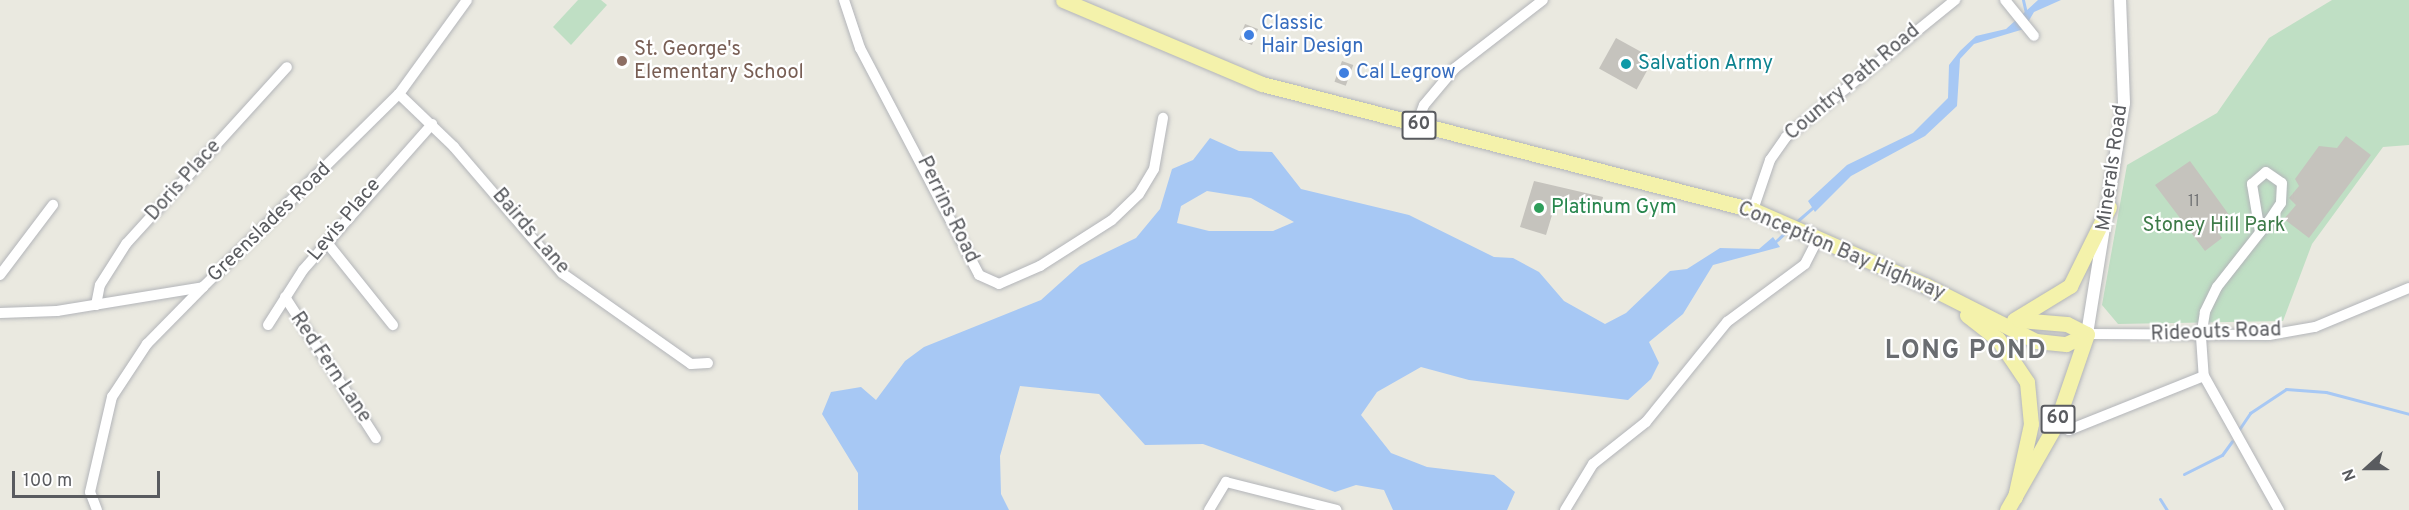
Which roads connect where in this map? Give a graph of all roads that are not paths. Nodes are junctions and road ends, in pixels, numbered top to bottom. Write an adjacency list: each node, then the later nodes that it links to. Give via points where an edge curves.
1 (467, 0): 10 (street, Greenslades Road)
2 (844, 0): 11 (street, Perrins Road, via 860,48 979,275 999,284 1102,226 1139,194 1154,170)
3 (1062, 0): 13 (main road, Conception Bay Highway / 60, via 1262,84)
4 (1543, 0): 13 (street, via 1455,68 1424,105)
5 (1955, 0): 16 (street, Country Path Road, via 1786,137 1770,160)
6 (2005, 0): 8 (street)
7 (2120, 0): 15 (street, Minerals Road, via 2124,103)
8 (2032, 32)
9 (287, 67): 25 (street, Doris Place, via 126,244 100,285)
10 (399, 94): 12 (street, Bairds Lane); 21 (street, Greenslades Road)
11 (1163, 118)
12 (432, 124): 19 (street, Levis Place); 32 (street, Bairds Lane, via 562,273 691,364)
13 (1417, 124): 16 (main road, Conception Bay Highway / 60)
14 (53, 206): 20 (street)
15 (2109, 207): 27 (main road, via 2070,286); 30 (street, Minerals Road)
16 (1753, 210): 18 (main road, Conception Bay Highway / 60)
17 (2260, 232): 17 (street, via 2281,203 2282,183 2266,172 2252,184); 31 (street, via 2217,287 2205,312)
18 (1815, 237): 23 (main road, Conception Bay Highway / 60); 41 (street, via 1805,264 1727,322 1646,422 1593,464)
19 (328, 244): 24 (street, Levis Place); 29 (street)
20 (0, 275)
21 (203, 287): 25 (street, Greenslades Road); 37 (street, via 122,375 101,426)
22 (2408, 290): 31 (street, Rideouts Road, via 2315,327)
23 (1936, 291): 27 (main road, Conception Bay Highway / 60); 36 (main road, via 1998,339 2027,382 2031,424)
24 (285, 297): 28 (street, Levis Place); 35 (street, Red Fern Lane)
25 (96, 304): 26 (street, Greenslades Road)
26 (0, 313)
27 (2006, 321): 30 (main road, Conception Bay Highway / 60, via 2067,324)
28 (268, 325)
29 (393, 325)
30 (2087, 334): 31 (street, Rideouts Road); 34 (main road, 60)
31 (2201, 337): 33 (street)
32 (708, 363)
33 (2204, 376): 34 (street, via 2069,430); 42 (street)
34 (2056, 424): 36 (main road, 60)
35 (376, 438)
36 (2011, 504)
37 (94, 506): 38 (street)
38 (83, 510)
39 (1209, 510): 40 (street, via 1226,482)
40 (1337, 510)
41 (1565, 510)
42 (2279, 510)

